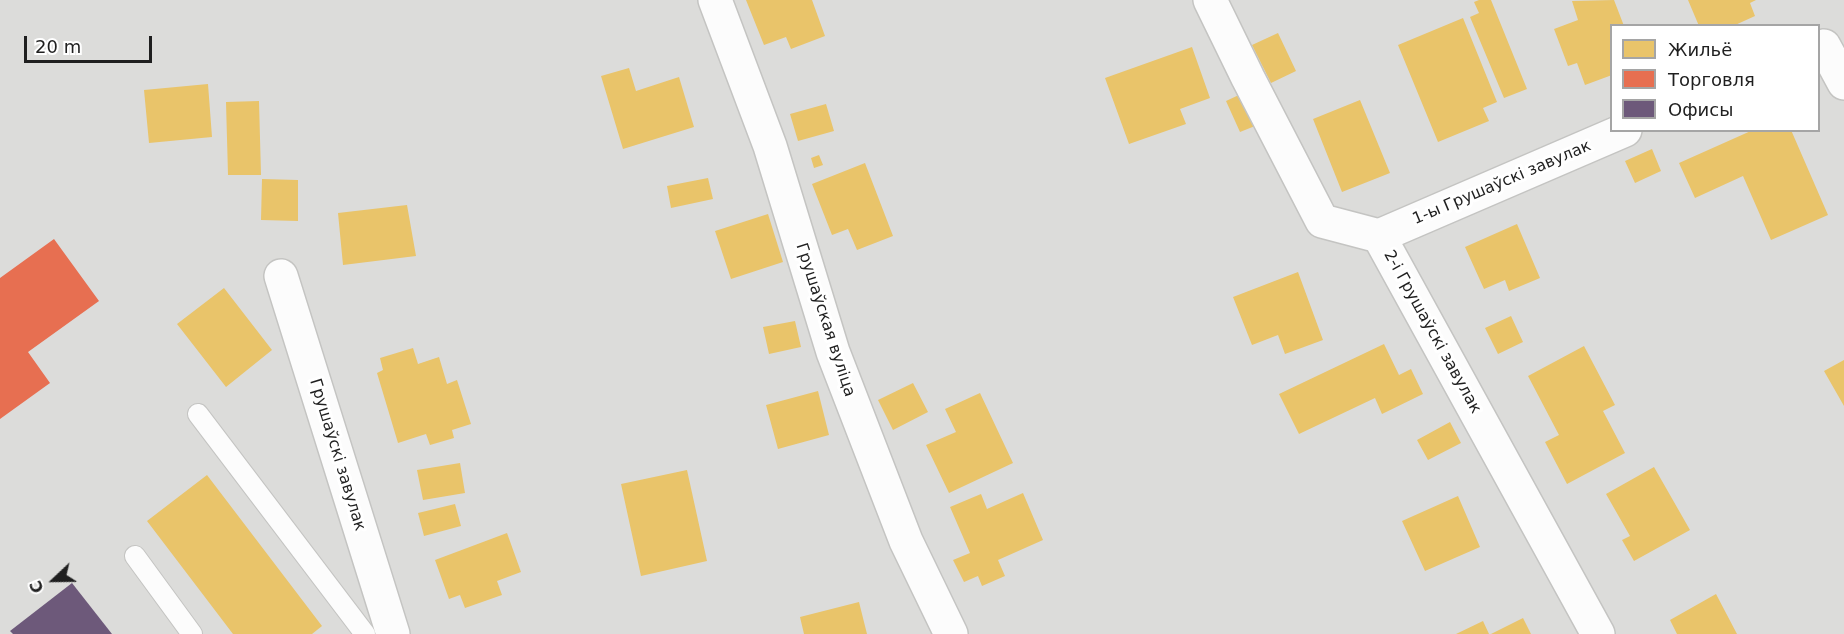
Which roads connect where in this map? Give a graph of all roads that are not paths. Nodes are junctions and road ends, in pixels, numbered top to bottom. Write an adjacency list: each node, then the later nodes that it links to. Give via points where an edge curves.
1 (715, 0): 13 (street, Грушаўская вуліца, via 770,146 833,352 906,541)
2 (1210, 0): 6 (street, 2-і Грушаўскі завулак, via 1322,221)
3 (1829, 43): 4 (street)
4 (1844, 83)
5 (1620, 132): 6 (street, 1-ы Грушаўскі завулак)
6 (1379, 236): 14 (street, 2-і Грушаўскі завулак)
7 (281, 276): 12 (street, Грушаўскі завулак)
8 (198, 414): 11 (lane)
9 (135, 555): 10 (lane)
10 (192, 634)
11 (364, 634)
12 (393, 634)
13 (951, 634)
14 (1598, 634)

